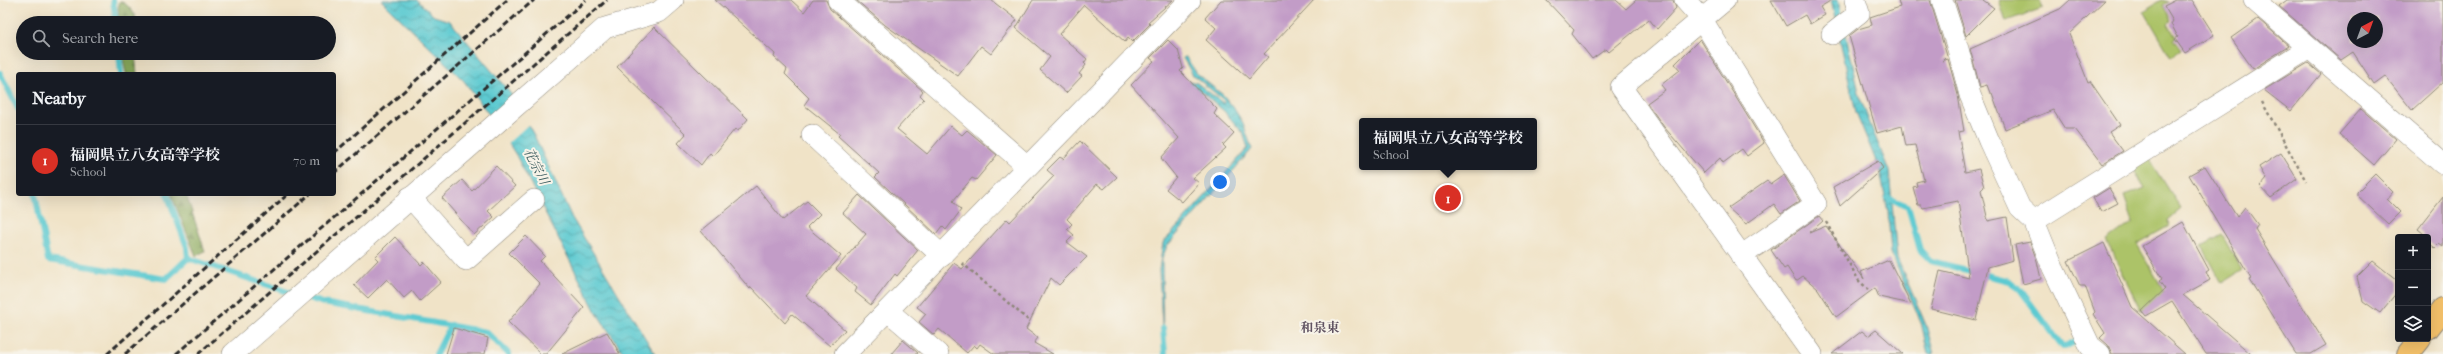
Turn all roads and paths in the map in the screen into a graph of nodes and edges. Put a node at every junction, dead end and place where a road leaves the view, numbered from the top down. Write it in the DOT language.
graph roads {
  1 [pos="673,0"];
  2 [pos="838,0"];
  3 [pos="1190,0"];
  4 [pos="1684,0"];
  5 [pos="1725,0"];
  6 [pos="1855,0"];
  7 [pos="1942,0"];
  8 [pos="2254,0"];
  9 [pos="1701,18"];
  10 [pos="1839,29"];
  11 [pos="2309,48"];
  12 [pos="2252,84"];
  13 [pos="812,135"];
  14 [pos="2443,164"];
  15 [pos="1027,166"];
  16 [pos="2306,181"];
  17 [pos="410,197"];
  18 [pos="534,200"];
  19 [pos="1816,204"];
  20 [pos="2034,221"];
  21 [pos="944,253"];
  22 [pos="1741,256"];
  23 [pos="1868,289"];
  24 [pos="2443,309"];
  25 [pos="888,310"];
  26 [pos="1028,320"];
  27 [pos="2431,324"];
  28 [pos="2418,342"];
  29 [pos="233,354"];
  30 [pos="845,354"];
  31 [pos="938,354"];
  32 [pos="1812,354"];
  33 [pos="2100,354"];
  34 [pos="2408,354"];
  1 -- 17 [label="street"];
  2 -- 15 [label="street"];
  3 -- 15 [label="street"];
  4 -- 9 [label="street"];
  5 -- 9 [label="street"];
  6 -- 10 [label="street"];
  7 -- 20 [label="street"];
  8 -- 11 [label="street"];
  9 -- 19 [label="street"];
  9 -- 22 [label="street"];
  11 -- 12 [label="street"];
  11 -- 14 [label="street"];
  12 -- 16 [label="path"];
  12 -- 20 [label="street"];
  13 -- 21 [label="street"];
  15 -- 21 [label="street"];
  17 -- 18 [label="street"];
  17 -- 29 [label="street"];
  19 -- 22 [label="street"];
  19 -- 23 [label="path"];
  20 -- 33 [label="street"];
  21 -- 25 [label="street"];
  21 -- 26 [label="path"];
  22 -- 32 [label="street"];
  24 -- 27 [label="highway"];
  25 -- 30 [label="street"];
  25 -- 31 [label="street"];
  28 -- 34 [label="highway"];
}
